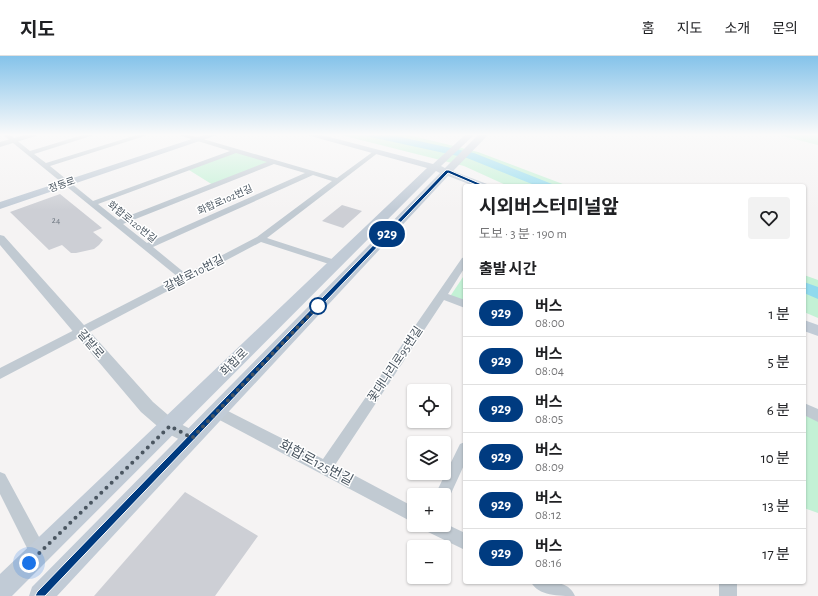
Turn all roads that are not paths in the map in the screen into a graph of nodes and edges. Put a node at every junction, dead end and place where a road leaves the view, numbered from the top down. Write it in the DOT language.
graph roads {
  1 [pos="36,159"];
  2 [pos="66,159"];
  3 [pos="139,159"];
  4 [pos="214,159"];
  5 [pos="264,159"];
  6 [pos="366,159"];
  7 [pos="411,159"];
  8 [pos="449,159"];
  9 [pos="453,159"];
  10 [pos="274,162"];
  11 [pos="44,166"];
  12 [pos="444,166"];
  13 [pos="312,174"];
  14 [pos="336,180"];
  15 [pos="66,183"];
  16 [pos="479,184"];
  17 [pos="92,204"];
  18 [pos="0,206"];
  19 [pos="117,224"];
  20 [pos="0,238"];
  21 [pos="260,239"];
  22 [pos="146,247"];
  23 [pos="335,262"];
  24 [pos="463,263"];
  25 [pos="185,278"];
  26 [pos="441,295"];
  27 [pos="463,303"];
  28 [pos="806,326"];
  29 [pos="818,331"];
  30 [pos="80,332"];
  31 [pos="0,374"];
  32 [pos="806,409"];
  33 [pos="217,412"];
  34 [pos="818,416"];
  35 [pos="170,426"];
  36 [pos="192,438"];
  37 [pos="463,452"];
  38 [pos="325,468"];
  39 [pos="0,479"];
  40 [pos="446,488"];
  41 [pos="407,511"];
  42 [pos="446,532"];
  43 [pos="463,541"];
  44 [pos="38,554"];
  45 [pos="728,584"];
  46 [pos="548,587"];
  47 [pos="0,592"];
  48 [pos="41,596"];
  49 [pos="566,596"];
  50 [pos="728,596"];
  1 -- 11 [label="street, 화합로120번길"];
  2 -- 11 [label="street"];
  3 -- 15 [label="main road, 정동로"];
  4 -- 17 [label="street"];
  5 -- 10 [label="street"];
  6 -- 14 [label="street, 갈밭로10번길"];
  7 -- 12 [label="main road"];
  8 -- 12 [label="main road, 화합로"];
  9 -- 12 [label="main road, 화합로"];
  10 -- 13 [label="street"];
  10 -- 19 [label="street"];
  11 -- 15 [label="street, 화합로120번길"];
  12 -- 16 [label="main road"];
  12 -- 23 [label="main road, 화합로"];
  12 -- 33 [label="main road, 화합로"];
  13 -- 14 [label="street"];
  13 -- 22 [label="street, 화합로102번길"];
  14 -- 21 [label="street, 갈밭로10번길"];
  15 -- 17 [label="street, 화합로120번길"];
  15 -- 18 [label="main road, 정동로"];
  17 -- 19 [label="street, 화합로120번길"];
  19 -- 22 [label="street, 화합로120번길"];
  20 -- 30 [label="street, 갈밭로"];
  21 -- 23 [label="street"];
  21 -- 25 [label="street, 갈밭로10번길"];
  22 -- 25 [label="street, 화합로120번길"];
  23 -- 35 [label="main road, 화합로"];
  24 -- 26 [label="street, 꽃대나리로95번길"];
  25 -- 30 [label="street, 갈밭로10번길"];
  26 -- 27 [label="street"];
  26 -- 38 [label="street, 꽃대나리로95번길"];
  28 -- 29 [label="main road"];
  30 -- 31 [label="street, 갈밭로10번길"];
  30 -- 35 [label="street, 갈밭로"];
  32 -- 34 [label="street"];
  33 -- 36 [label="main road, 화합로"];
  33 -- 38 [label="street, 화합로125번길"];
  35 -- 36 [label="street, 갈밭로"];
  35 -- 44 [label="main road, 화합로"];
  36 -- 48 [label="main road, 화합로"];
  37 -- 40 [label="street"];
  38 -- 41 [label="street, 화합로125번길"];
  39 -- 44 [label="street"];
  42 -- 43 [label="street"];
  44 -- 47 [label="main road, 화합로"];
  45 -- 50 [label="street"];
  46 -- 49 [label="street"];
}
